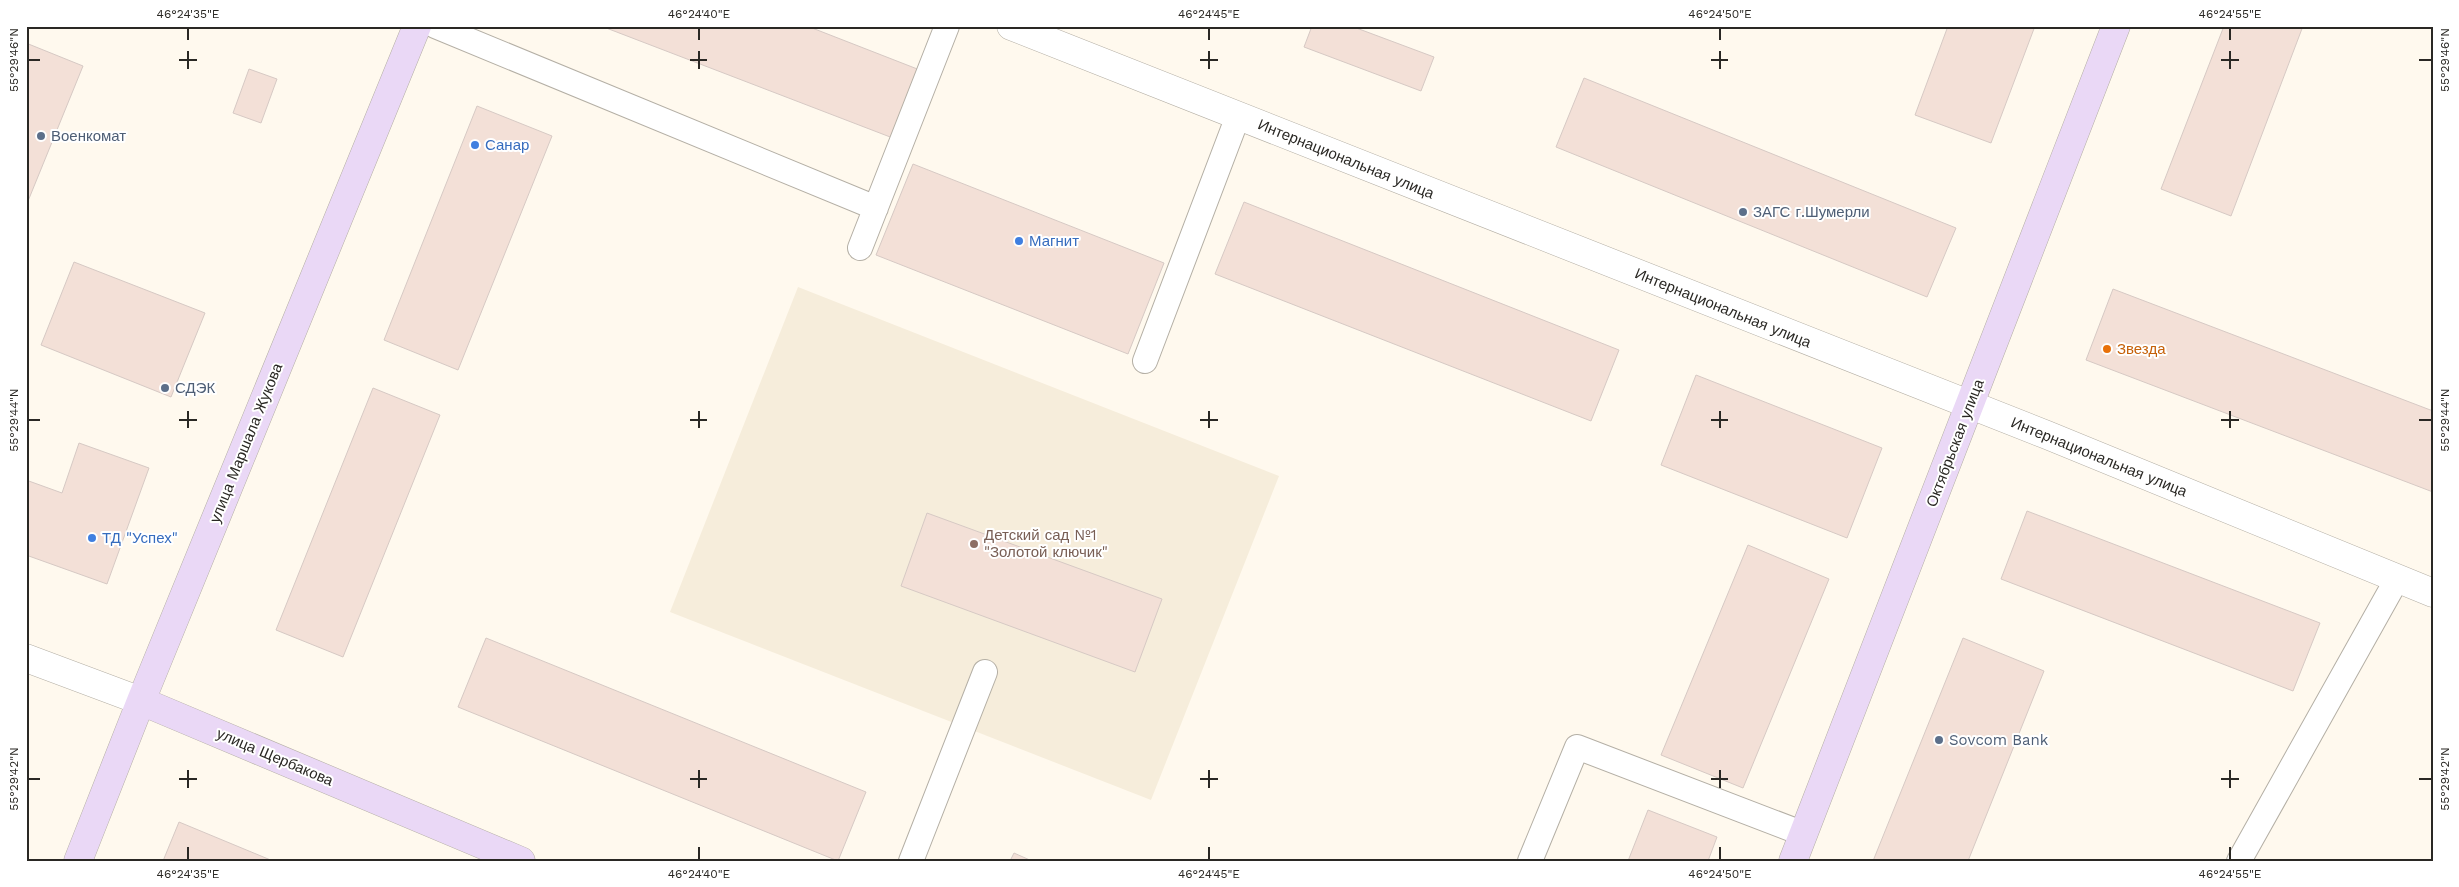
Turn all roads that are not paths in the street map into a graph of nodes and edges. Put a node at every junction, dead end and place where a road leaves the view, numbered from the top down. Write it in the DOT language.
graph roads {
  1 [pos="416,26"];
  2 [pos="435,26"];
  3 [pos="947,26"];
  4 [pos="1011,26"];
  5 [pos="2116,26"];
  6 [pos="1238,116"];
  7 [pos="876,208"];
  8 [pos="860,248"];
  9 [pos="1145,361"];
  10 [pos="1970,406"];
  11 [pos="2397,578"];
  12 [pos="2433,593"];
  13 [pos="26,658"];
  14 [pos="985,672"];
  15 [pos="141,701"];
  16 [pos="1804,834"];
  17 [pos="78,861"];
  18 [pos="521,861"];
  19 [pos="911,861"];
  20 [pos="1530,861"];
  21 [pos="1794,861"];
  22 [pos="2239,861"];
  1 -- 15 [label="main road, улица Маршала Жукова"];
  2 -- 7 [label="lane"];
  3 -- 7 [label="lane"];
  4 -- 6 [label="street, Интернациональная улица"];
  5 -- 10 [label="main road, Октябрьская улица"];
  6 -- 9 [label="lane"];
  6 -- 10 [label="street, Интернациональная улица"];
  7 -- 8 [label="lane"];
  10 -- 11 [label="street, Интернациональная улица"];
  10 -- 16 [label="main road, Октябрьская улица"];
  11 -- 12 [label="street, Интернациональная улица"];
  11 -- 22 [label="lane"];
  13 -- 15 [label="street, улица Щербакова"];
  14 -- 19 [label="lane"];
  15 -- 17 [label="main road, улица Маршала Жукова"];
  15 -- 18 [label="main road, улица Щербакова"];
  16 -- 20 [label="lane"];
  16 -- 21 [label="main road, Октябрьская улица"];
}
